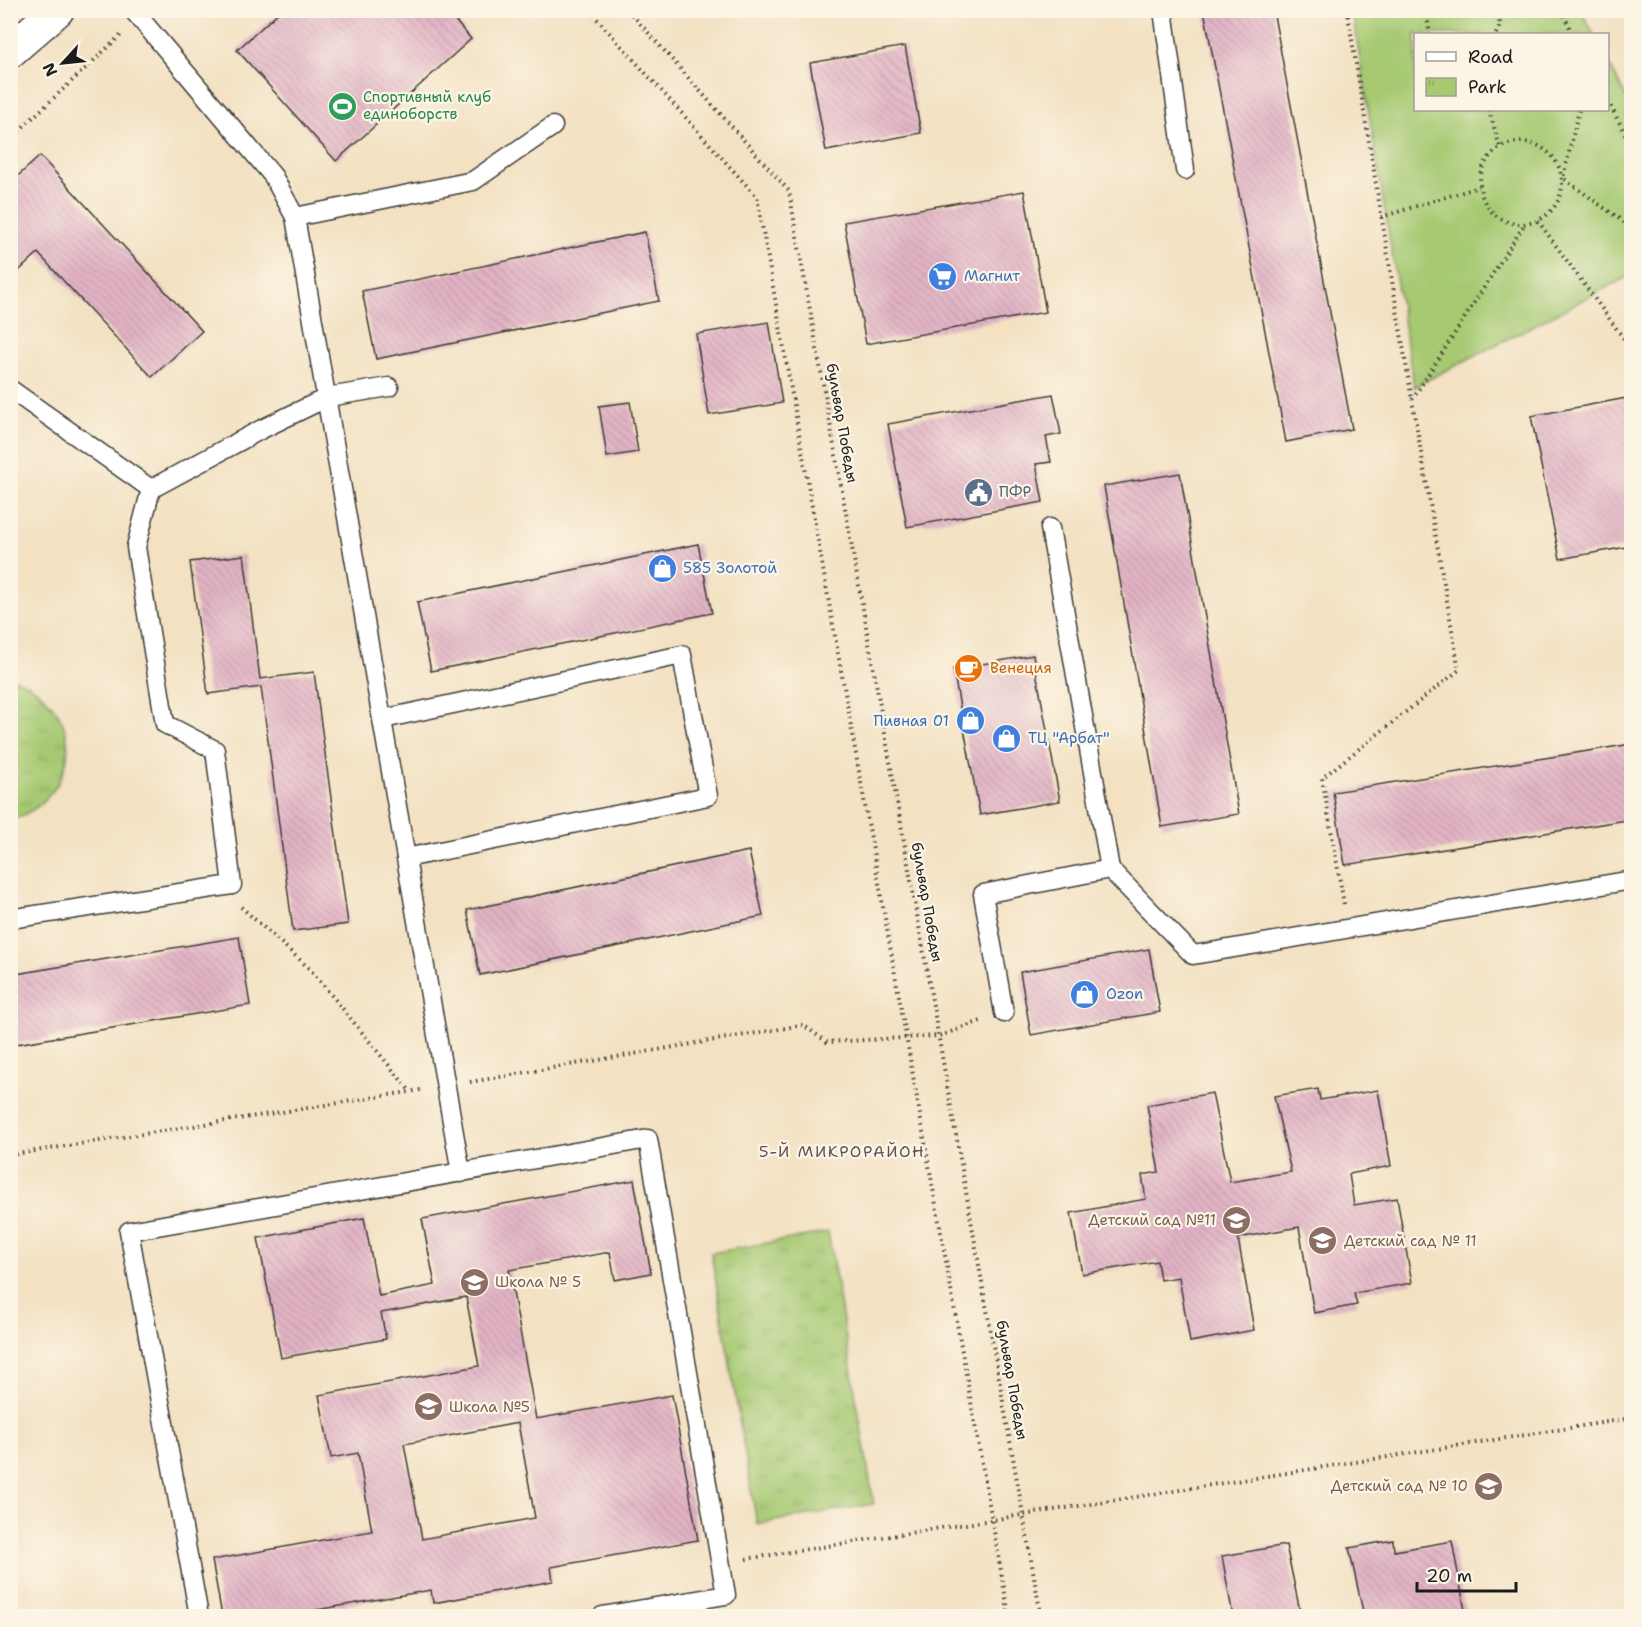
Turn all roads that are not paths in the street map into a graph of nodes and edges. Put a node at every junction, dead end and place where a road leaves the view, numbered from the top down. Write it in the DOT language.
graph roads {
  1 [pos="57,10"];
  2 [pos="1162,10"];
  3 [pos="136,14"];
  4 [pos="10,51"];
  5 [pos="553,126"];
  6 [pos="1185,170"];
  7 [pos="295,217"];
  8 [pos="389,387"];
  9 [pos="10,389"];
  10 [pos="328,397"];
  11 [pos="151,489"];
  12 [pos="1050,528"];
  13 [pos="382,719"];
  14 [pos="406,858"];
  15 [pos="1110,869"];
  16 [pos="1632,880"];
  17 [pos="10,919"];
  18 [pos="1004,1013"];
  19 [pos="461,1173"];
  20 [pos="199,1617"];
  21 [pos="602,1617"];
  1 -- 4 [label="street"];
  2 -- 6 [label="lane"];
  3 -- 7 [label="lane"];
  5 -- 7 [label="lane"];
  7 -- 10 [label="lane"];
  8 -- 10 [label="lane"];
  9 -- 11 [label="lane"];
  10 -- 11 [label="lane"];
  10 -- 13 [label="lane"];
  11 -- 17 [label="lane"];
  12 -- 15 [label="lane"];
  13 -- 14 [label="lane"];
  13 -- 14 [label="lane"];
  14 -- 19 [label="lane"];
  15 -- 16 [label="lane"];
  15 -- 18 [label="lane"];
  19 -- 20 [label="lane"];
  19 -- 21 [label="lane"];
}
